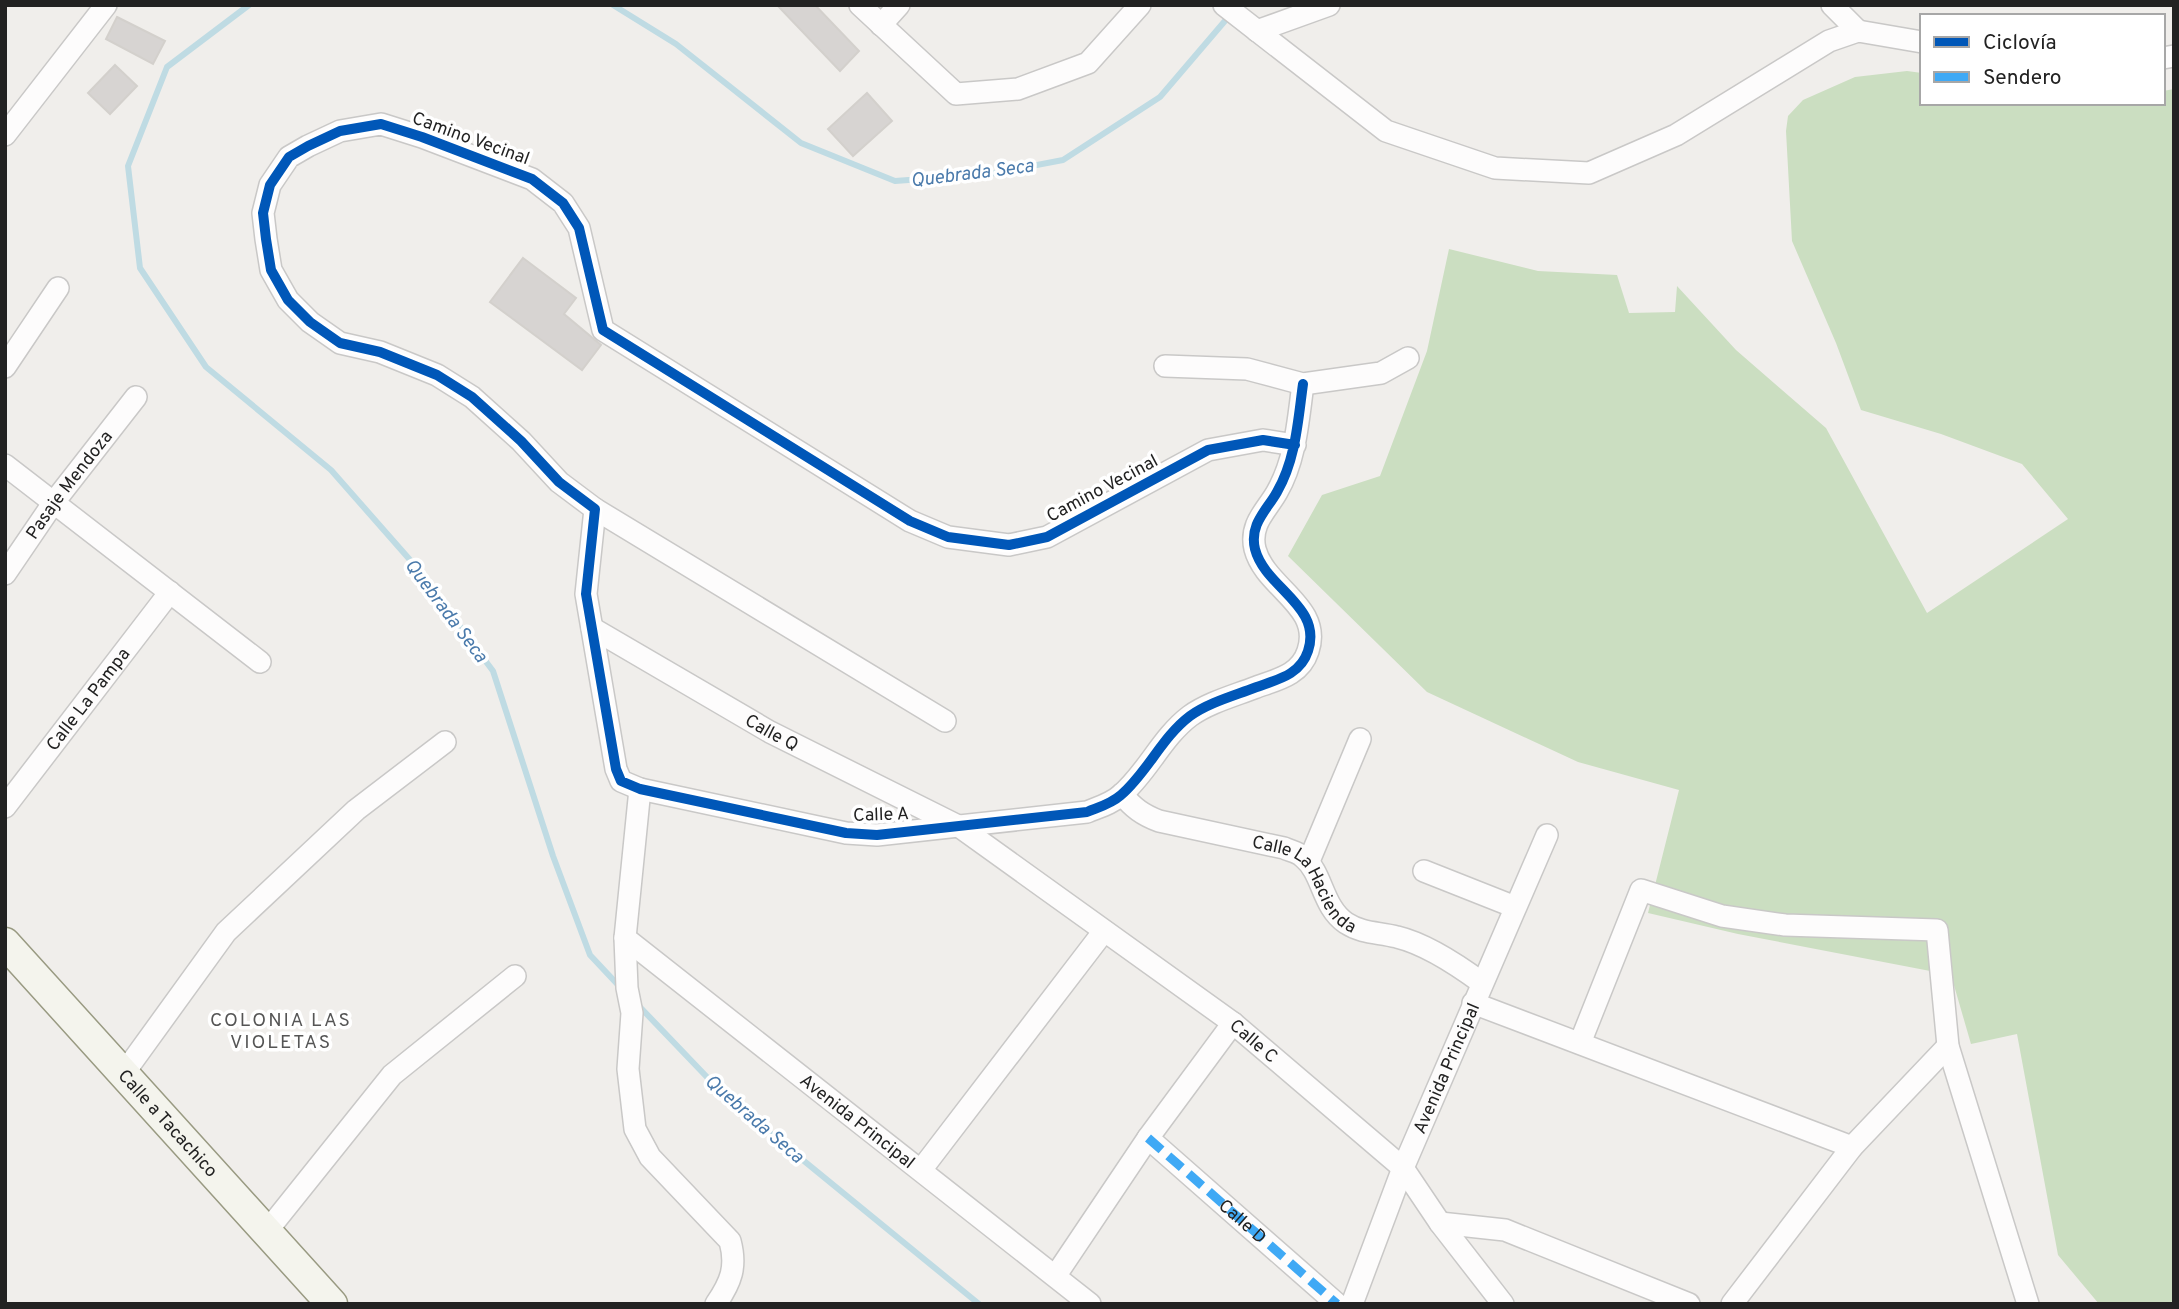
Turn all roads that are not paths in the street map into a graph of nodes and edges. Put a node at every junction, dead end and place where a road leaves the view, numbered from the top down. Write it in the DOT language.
graph roads {
  1 [pos="106,5"];
  2 [pos="860,5"];
  3 [pos="899,5"];
  4 [pos="1140,5"];
  5 [pos="1224,5"];
  6 [pos="1329,5"];
  7 [pos="1832,5"];
  8 [pos="881,25"];
  9 [pos="1258,31"];
  10 [pos="1858,31"];
  11 [pos="1920,42"];
  12 [pos="5,135"];
  13 [pos="58,288"];
  14 [pos="1408,358"];
  15 [pos="1165,366"];
  16 [pos="5,367"];
  17 [pos="1303,384"];
  18 [pos="136,397"];
  19 [pos="1295,445"];
  20 [pos="5,465"];
  21 [pos="54,502"];
  22 [pos="595,509"];
  23 [pos="5,574"];
  24 [pos="170,592"];
  25 [pos="592,628"];
  26 [pos="260,662"];
  27 [pos="945,721"];
  28 [pos="1360,739"];
  29 [pos="445,742"];
  30 [pos="640,789"];
  31 [pos="1122,794"];
  32 [pos="5,807"];
  33 [pos="960,827"];
  34 [pos="1547,835"];
  35 [pos="1309,861"];
  36 [pos="1424,871"];
  37 [pos="1516,907"];
  38 [pos="1104,931"];
  39 [pos="625,938"];
  40 [pos="5,943"];
  41 [pos="515,976"];
  42 [pos="1477,993"];
  43 [pos="1233,1023"];
  44 [pos="1580,1044"];
  45 [pos="1948,1046"];
  46 [pos="124,1073"];
  47 [pos="1148,1138"];
  48 [pos="1852,1147"];
  49 [pos="1403,1168"];
  50 [pos="921,1170"];
  51 [pos="1440,1223"];
  52 [pos="267,1231"];
  53 [pos="1056,1275"];
  54 [pos="332,1304"];
  55 [pos="716,1304"];
  56 [pos="1090,1304"];
  57 [pos="1337,1304"];
  58 [pos="1352,1304"];
  59 [pos="1503,1304"];
  60 [pos="1689,1304"];
  61 [pos="1732,1304"];
  62 [pos="2028,1304"];
  1 -- 12 [label="street"];
  2 -- 8 [label="street"];
  3 -- 8 [label="street"];
  4 -- 8 [label="street"];
  5 -- 9 [label="street"];
  6 -- 9 [label="street"];
  7 -- 10 [label="street"];
  9 -- 10 [label="street"];
  10 -- 11 [label="street"];
  13 -- 16 [label="street"];
  14 -- 17 [label="street"];
  15 -- 17 [label="street"];
  17 -- 19 [label="street"];
  18 -- 21 [label="street, Pasaje Mendoza"];
  19 -- 22 [label="street, Camino Vecinal"];
  19 -- 31 [label="street"];
  20 -- 21 [label="street"];
  21 -- 23 [label="street, Pasaje Mendoza"];
  21 -- 24 [label="street"];
  22 -- 25 [label="street"];
  22 -- 27 [label="street, Camino Vecinal"];
  24 -- 26 [label="street"];
  24 -- 32 [label="street, Calle La Pampa"];
  25 -- 30 [label="street"];
  25 -- 33 [label="street, Calle Q"];
  28 -- 35 [label="street"];
  29 -- 46 [label="street"];
  30 -- 33 [label="street, Calle A"];
  30 -- 39 [label="street"];
  31 -- 33 [label="street, Calle A"];
  31 -- 35 [label="street, Calle La Hacienda"];
  33 -- 38 [label="street, Calle C"];
  34 -- 37 [label="street, Avenida Principal"];
  35 -- 42 [label="street, Calle La Hacienda"];
  36 -- 37 [label="street"];
  37 -- 42 [label="street, Avenida Principal"];
  38 -- 43 [label="street, Calle C"];
  38 -- 50 [label="street"];
  39 -- 50 [label="street, Avenida Principal"];
  39 -- 55 [label="street"];
  40 -- 46 [label="main road, Calle a Tacachico"];
  41 -- 52 [label="street"];
  42 -- 44 [label="street, Calle La Hacienda"];
  42 -- 49 [label="street, Avenida Principal"];
  43 -- 47 [label="street"];
  43 -- 49 [label="street, Calle C"];
  44 -- 45 [label="street"];
  44 -- 48 [label="street, Calle La Hacienda"];
  45 -- 48 [label="street"];
  45 -- 62 [label="street"];
  46 -- 52 [label="main road, Calle a Tacachico"];
  47 -- 53 [label="street"];
  47 -- 57 [label="street, Calle D"];
  48 -- 61 [label="street"];
  49 -- 51 [label="street, Calle C"];
  49 -- 58 [label="street, Avenida Principal"];
  50 -- 53 [label="street, Avenida Principal"];
  51 -- 59 [label="street, Calle C"];
  51 -- 60 [label="street"];
  52 -- 54 [label="main road, Calle a Tacachico"];
  53 -- 56 [label="street, Avenida Principal"];
}
